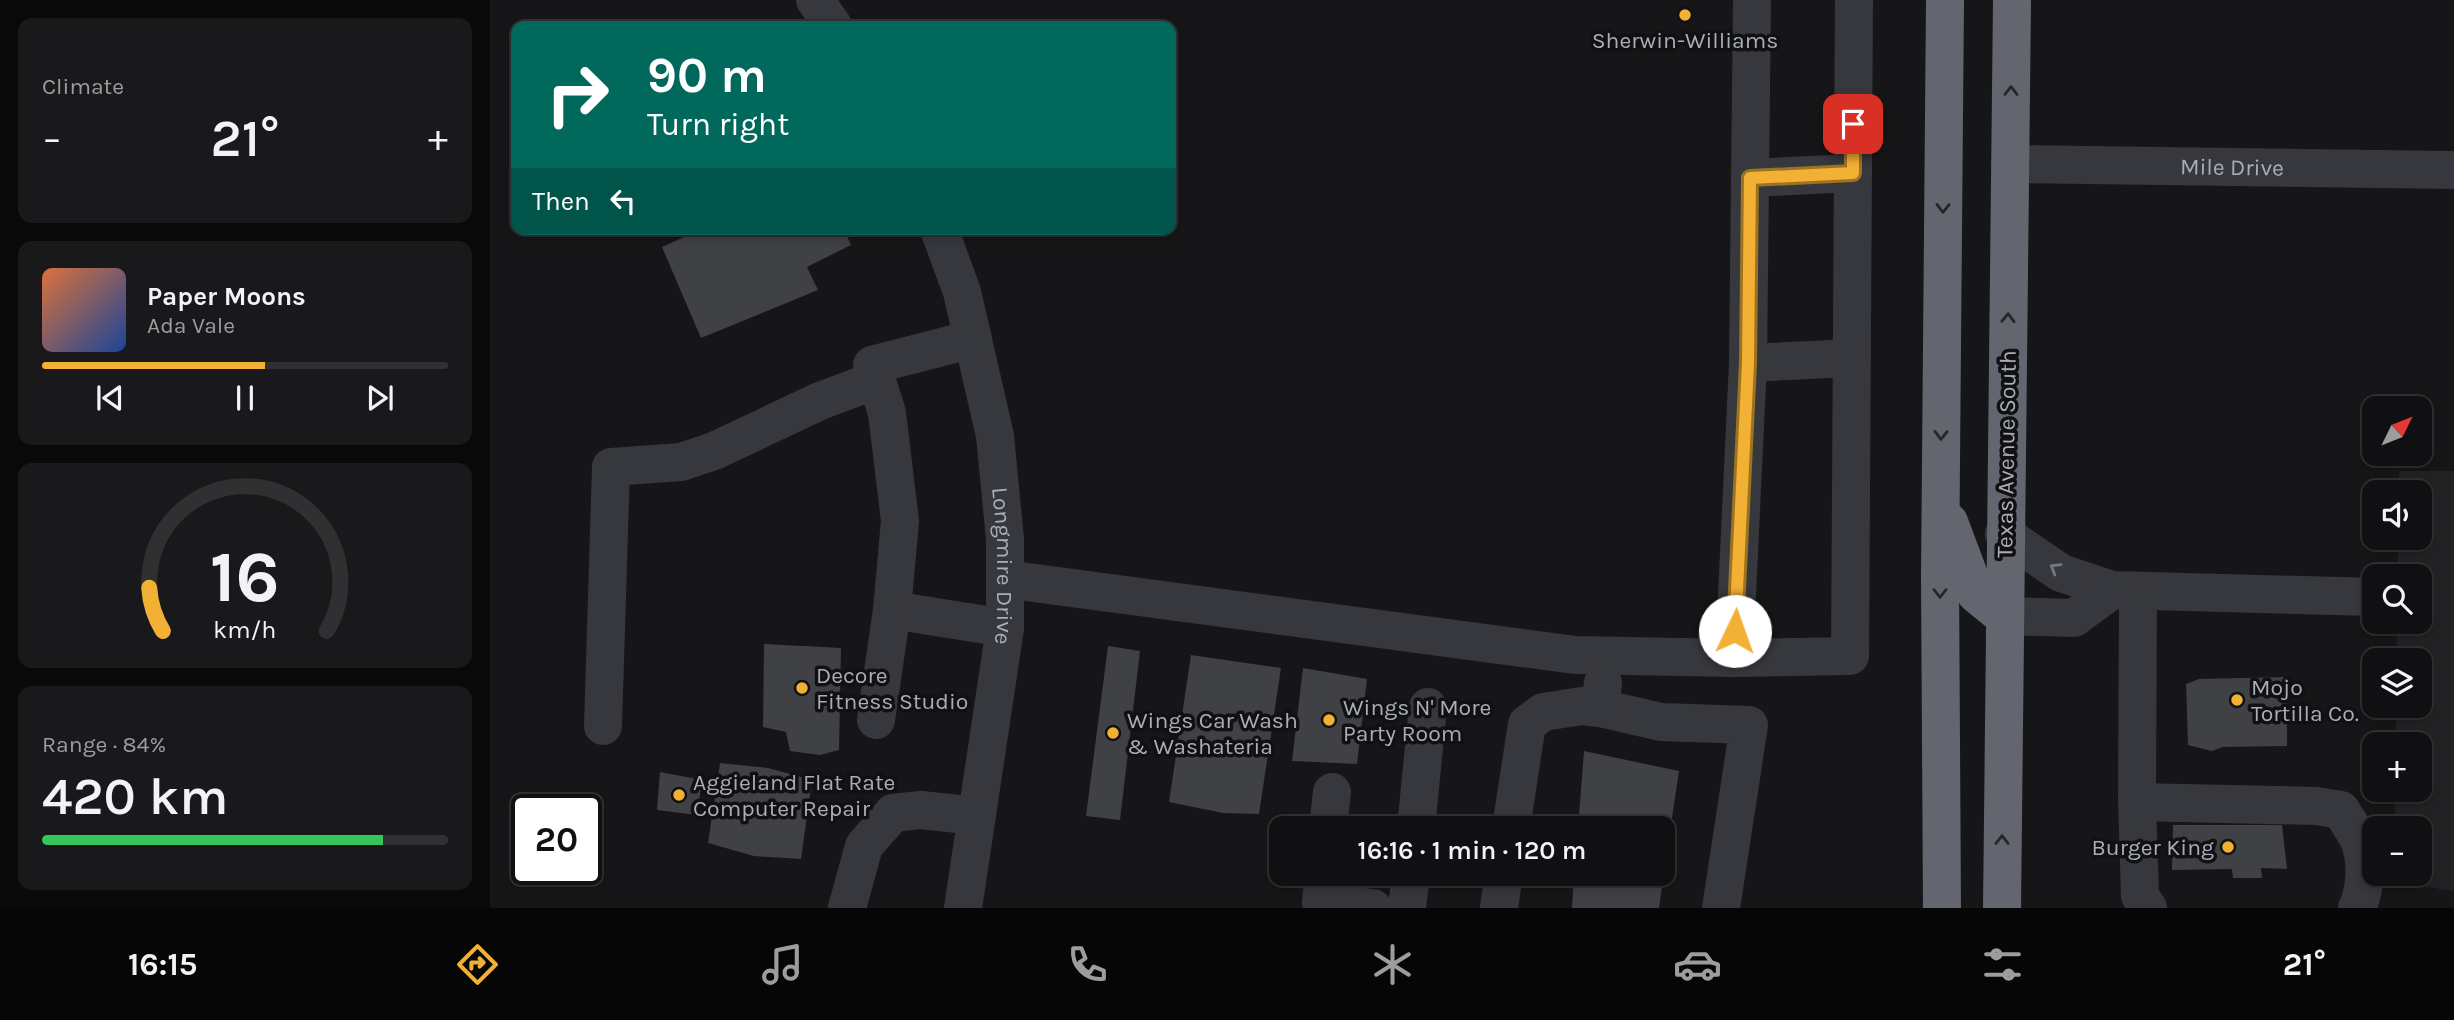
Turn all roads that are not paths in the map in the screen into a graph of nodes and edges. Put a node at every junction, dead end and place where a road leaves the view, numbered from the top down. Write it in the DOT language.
graph roads {
  1 [pos="816,0"];
  2 [pos="1752,0"];
  3 [pos="1854,0"];
  4 [pos="1945,0"];
  5 [pos="2012,0"];
  6 [pos="831,21"];
  7 [pos="2010,163"];
  8 [pos="2454,170"];
  9 [pos="1853,173"];
  10 [pos="1750,178"];
  11 [pos="941,235"];
  12 [pos="973,339"];
  13 [pos="1852,358"];
  14 [pos="1748,363"];
  15 [pos="876,380"];
  16 [pos="1940,500"];
  17 [pos="2004,534"];
  18 [pos="1005,579"];
  19 [pos="2125,591"];
  20 [pos="2362,597"];
  21 [pos="891,610"];
  22 [pos="2003,616"];
  23 [pos="1005,628"];
  24 [pos="1606,656"];
  25 [pos="1734,658"];
  26 [pos="1428,707"];
  27 [pos="1600,708"];
  28 [pos="876,720"];
  29 [pos="603,726"];
  30 [pos="2137,802"];
  31 [pos="977,816"];
  32 [pos="1417,816"];
  33 [pos="1513,816"];
  34 [pos="1323,886"];
  35 [pos="1410,886"];
  36 [pos="1502,886"];
  37 [pos="847,908"];
  38 [pos="963,908"];
  39 [pos="1373,908"];
  40 [pos="1407,908"];
  41 [pos="1499,908"];
  42 [pos="1721,908"];
  43 [pos="1942,908"];
  44 [pos="2002,908"];
  45 [pos="2148,908"];
  46 [pos="2357,908"];
  1 -- 6 [label="street"];
  2 -- 10 [label="street"];
  3 -- 9 [label="street"];
  4 -- 16 [label="highway, one-way"];
  7 -- 5 [label="highway, Texas Avenue South, one-way"];
  7 -- 8 [label="street, Mile Drive"];
  17 -- 7 [label="highway, Texas Avenue South, one-way"];
  9 -- 10 [label="street"];
  9 -- 13 [label="street"];
  10 -- 14 [label="street"];
  11 -- 12 [label="street, Longmire Drive"];
  12 -- 15 [label="street"];
  12 -- 18 [label="street, Longmire Drive"];
  13 -- 14 [label="street"];
  13 -- 25 [label="street"];
  14 -- 25 [label="street"];
  15 -- 21 [label="street"];
  15 -- 29 [label="street"];
  16 -- 22 [label="highway"];
  16 -- 43 [label="highway, one-way"];
  19 -- 17 [label="street, one-way"];
  17 -- 22 [label="highway, Texas Avenue South"];
  18 -- 23 [label="street, Longmire Drive"];
  18 -- 24 [label="street"];
  19 -- 20 [label="street"];
  19 -- 22 [label="street"];
  19 -- 30 [label="street"];
  21 -- 23 [label="street"];
  21 -- 28 [label="street"];
  44 -- 22 [label="highway, Texas Avenue South, one-way"];
  23 -- 31 [label="street, Longmire Drive"];
  24 -- 25 [label="street"];
  24 -- 27 [label="street"];
  26 -- 32 [label="street"];
  27 -- 33 [label="street"];
  27 -- 42 [label="street"];
  30 -- 45 [label="street"];
  30 -- 46 [label="street"];
  31 -- 37 [label="street"];
  31 -- 38 [label="street, Longmire Drive"];
  34 -- 39 [label="street"];
  35 -- 40 [label="street"];
  36 -- 41 [label="street"];
}
